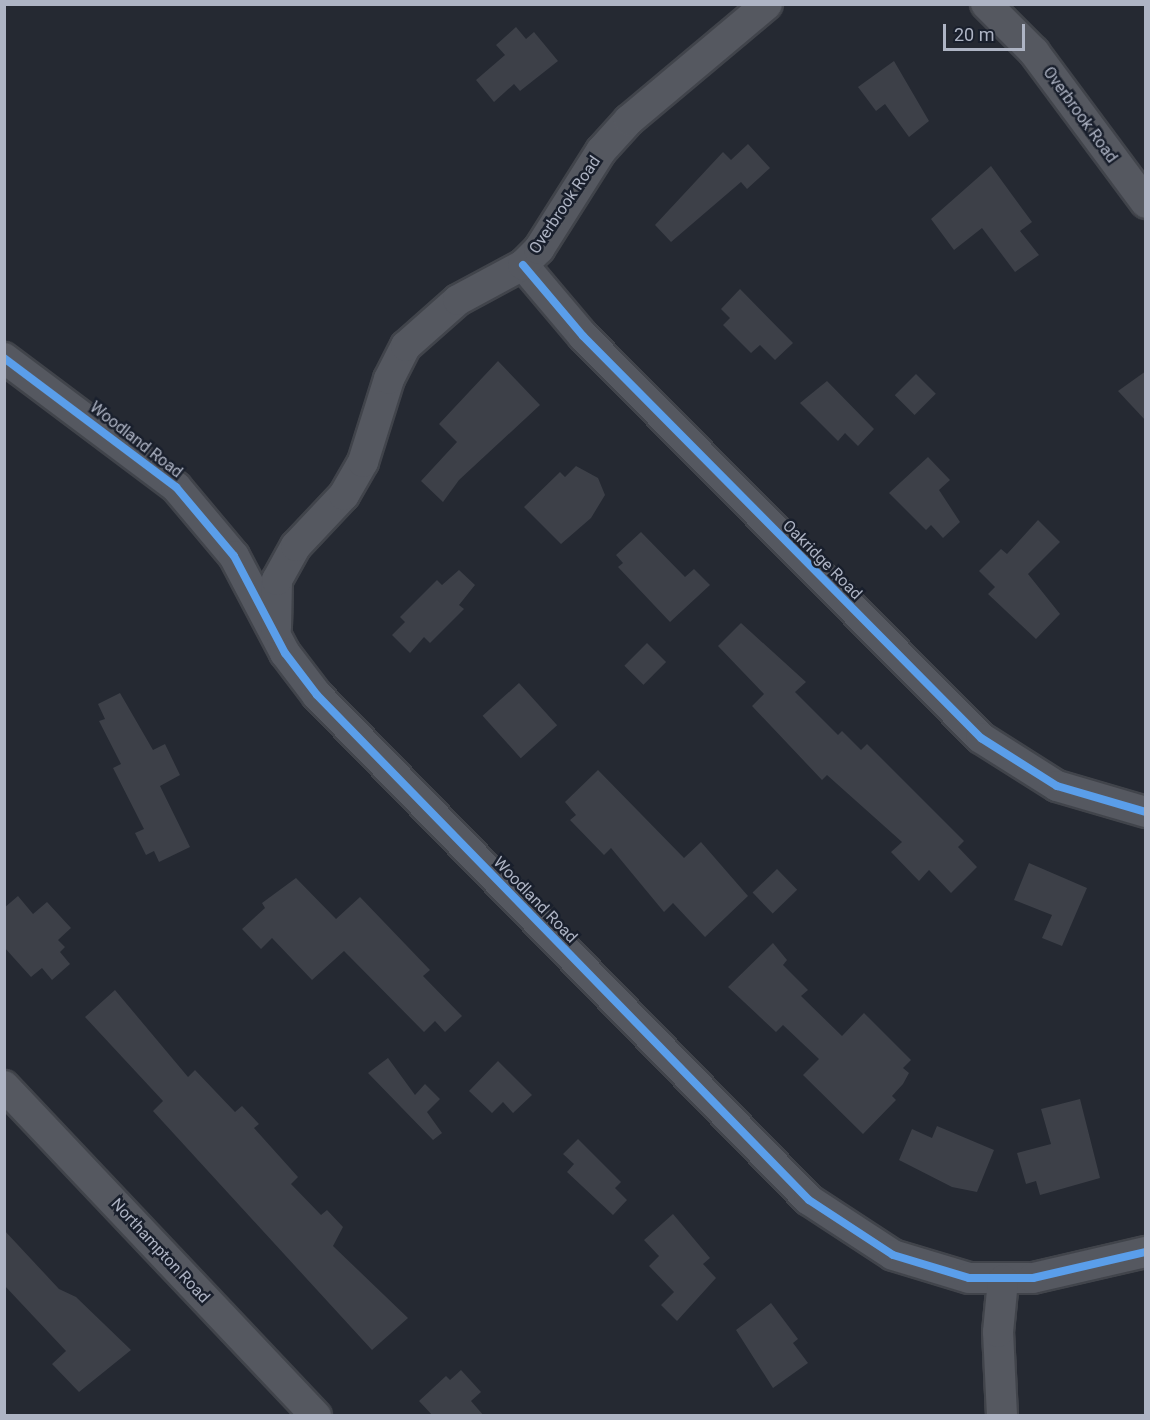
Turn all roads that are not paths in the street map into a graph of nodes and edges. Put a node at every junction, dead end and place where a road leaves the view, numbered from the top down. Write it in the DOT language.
graph roads {
  1 [pos="766,4"];
  2 [pos="986,4"];
  3 [pos="1146,203"];
  4 [pos="523,265"];
  5 [pos="4,358"];
  6 [pos="277,630"];
  7 [pos="1146,812"];
  8 [pos="4,1086"];
  9 [pos="1146,1252"];
  10 [pos="1002,1280"];
  11 [pos="316,1416"];
  12 [pos="1002,1416"];
  1 -- 4 [label="street, Overbrook Road"];
  2 -- 3 [label="street, Overbrook Road"];
  4 -- 6 [label="street, Overbrook Road"];
  4 -- 7 [label="street, Oakridge Road"];
  5 -- 6 [label="street, Woodland Road"];
  6 -- 10 [label="street, Woodland Road"];
  8 -- 11 [label="street, Northampton Road"];
  9 -- 10 [label="street, Woodland Road"];
  10 -- 12 [label="street"];
}
